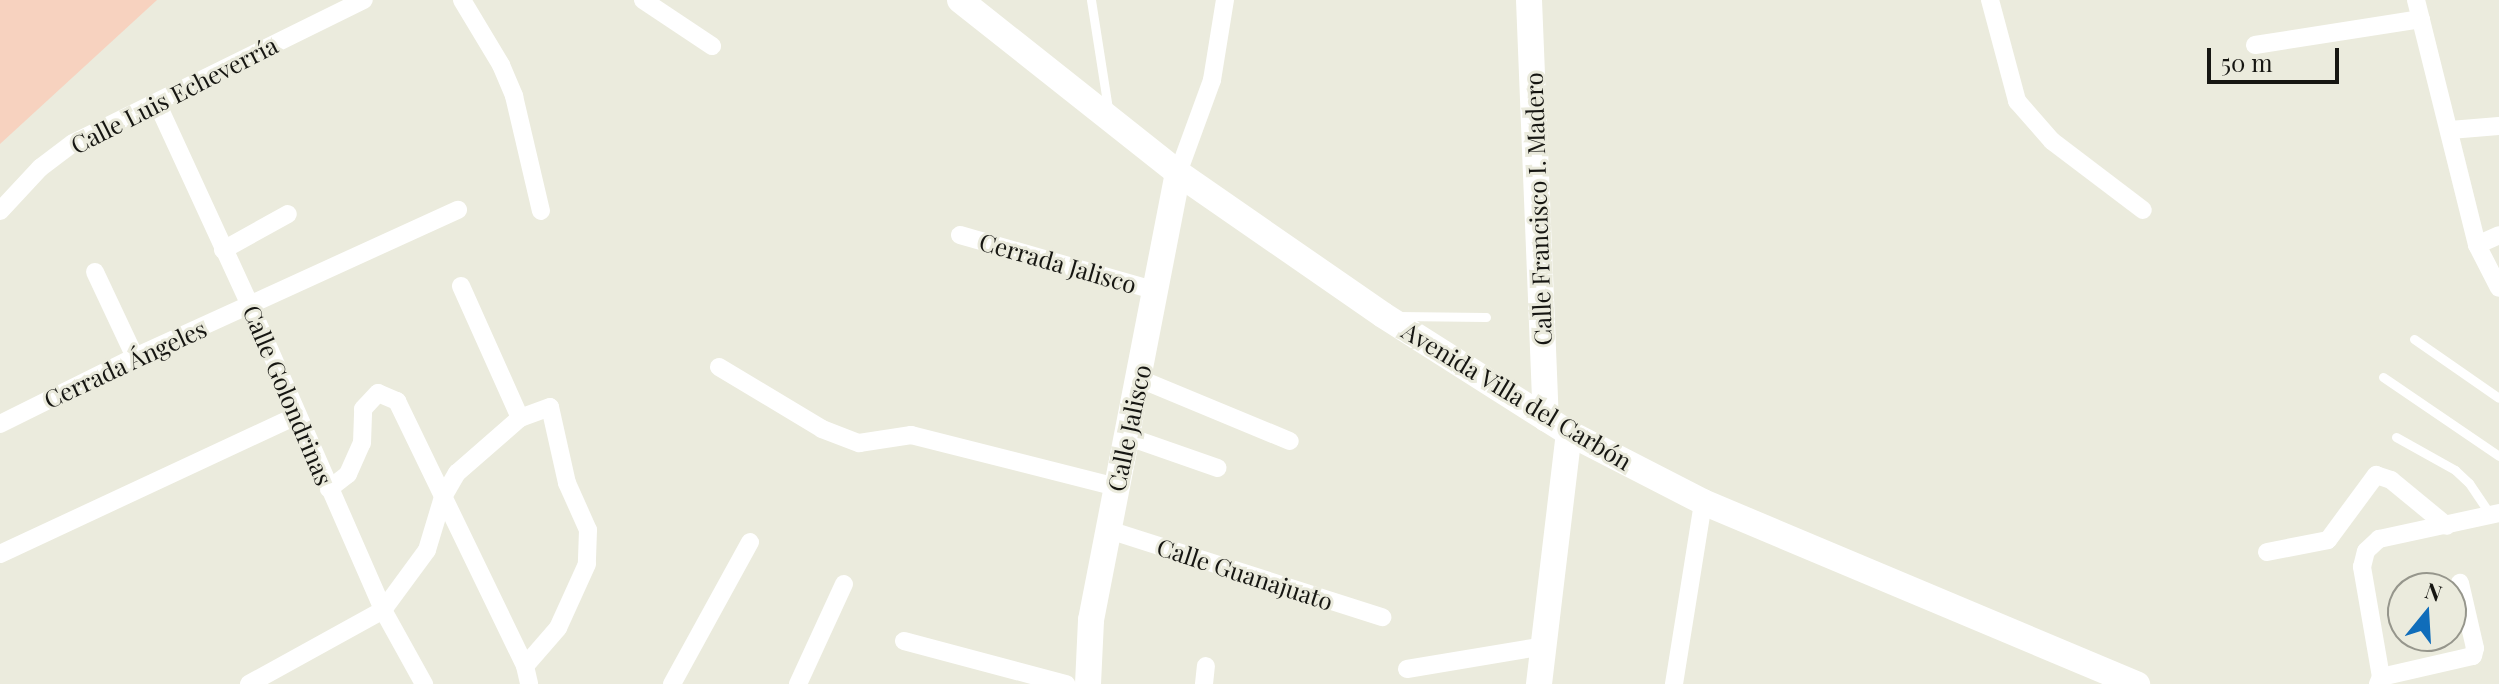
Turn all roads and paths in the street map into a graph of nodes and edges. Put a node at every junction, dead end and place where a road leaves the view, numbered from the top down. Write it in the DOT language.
graph roads {
  1 [pos="364,0"];
  2 [pos="462,0"];
  3 [pos="643,0"];
  4 [pos="960,0"];
  5 [pos="1091,0"];
  6 [pos="1225,0"];
  7 [pos="1529,0"];
  8 [pos="1990,0"];
  9 [pos="2418,9"];
  10 [pos="2255,45"];
  11 [pos="712,46"];
  12 [pos="157,103"];
  13 [pos="1108,116"];
  14 [pos="2499,126"];
  15 [pos="2450,130"];
  16 [pos="1178,173"];
  17 [pos="458,210"];
  18 [pos="2143,210"];
  19 [pos="0,211"];
  20 [pos="541,211"];
  21 [pos="288,214"];
  22 [pos="960,235"];
  23 [pos="2499,235"];
  24 [pos="2477,245"];
  25 [pos="223,250"];
  26 [pos="95,272"];
  27 [pos="461,286"];
  28 [pos="2499,288"];
  29 [pos="1157,291"];
  30 [pos="250,305"];
  31 [pos="1383,315"];
  32 [pos="1486,317"];
  33 [pos="2414,339"];
  34 [pos="135,357"];
  35 [pos="719,367"];
  36 [pos="2383,377"];
  37 [pos="1140,379"];
  38 [pos="2499,398"];
  39 [pos="296,416"];
  40 [pos="520,418"];
  41 [pos="1546,419"];
  42 [pos="0,424"];
  43 [pos="1569,433"];
  44 [pos="1126,436"];
  45 [pos="2396,437"];
  46 [pos="1290,441"];
  47 [pos="2499,456"];
  48 [pos="1218,468"];
  49 [pos="1117,487"];
  50 [pos="329,489"];
  51 [pos="443,497"];
  52 [pos="1703,502"];
  53 [pos="2495,515"];
  54 [pos="2447,526"];
  55 [pos="1109,530"];
  56 [pos="750,542"];
  57 [pos="2267,552"];
  58 [pos="0,554"];
  59 [pos="844,584"];
  60 [pos="383,610"];
  61 [pos="2467,613"];
  62 [pos="1382,617"];
  63 [pos="904,641"];
  64 [pos="1544,646"];
  65 [pos="1407,669"];
  66 [pos="527,675"];
  67 [pos="2380,680"];
  68 [pos="249,684"];
  69 [pos="424,684"];
  70 [pos="672,684"];
  71 [pos="798,684"];
  72 [pos="1066,684"];
  73 [pos="1088,684"];
  74 [pos="1539,684"];
  75 [pos="1674,684"];
  76 [pos="2137,684"];
  1 -- 12 [label="street, Calle Luis Echeverría"];
  2 -- 20 [label="street"];
  3 -- 11 [label="street"];
  4 -- 13 [label="main road, Avenida Villa del Carbón"];
  5 -- 13 [label="lane"];
  6 -- 16 [label="street"];
  7 -- 41 [label="main road, Calle Francisco I. Madero"];
  8 -- 18 [label="street"];
  9 -- 10 [label="street"];
  9 -- 15 [label="street"];
  12 -- 19 [label="street, Calle Luis Echeverría"];
  12 -- 25 [label="street, Calle Golondrinas"];
  13 -- 16 [label="main road, Avenida Villa del Carbón"];
  14 -- 15 [label="street"];
  15 -- 24 [label="street"];
  16 -- 29 [label="main road, Calle Jalisco"];
  16 -- 31 [label="main road, Avenida Villa del Carbón"];
  17 -- 30 [label="street, Cerrada Ángeles"];
  21 -- 25 [label="street"];
  22 -- 29 [label="street, Cerrada Jalisco"];
  23 -- 24 [label="street"];
  24 -- 28 [label="street"];
  25 -- 30 [label="street, Calle Golondrinas"];
  26 -- 34 [label="street"];
  27 -- 40 [label="street"];
  29 -- 37 [label="main road, Calle Jalisco"];
  30 -- 34 [label="street, Cerrada Ángeles"];
  30 -- 39 [label="street, Calle Golondrinas"];
  31 -- 32 [label="lane"];
  31 -- 41 [label="main road, Avenida Villa del Carbón"];
  33 -- 38 [label="lane"];
  34 -- 42 [label="street, Cerrada Ángeles"];
  35 -- 49 [label="street"];
  36 -- 47 [label="lane"];
  37 -- 44 [label="main road, Calle Jalisco"];
  37 -- 46 [label="street"];
  39 -- 50 [label="street, Calle Golondrinas"];
  39 -- 58 [label="street"];
  40 -- 51 [label="street"];
  40 -- 66 [label="street"];
  41 -- 43 [label="main road, Avenida Villa del Carbón"];
  43 -- 52 [label="main road, Avenida Villa del Carbón"];
  43 -- 64 [label="main road"];
  44 -- 48 [label="street"];
  44 -- 49 [label="main road, Calle Jalisco"];
  45 -- 53 [label="lane"];
  49 -- 55 [label="main road, Calle Jalisco"];
  50 -- 51 [label="street"];
  50 -- 60 [label="street, Calle Golondrinas"];
  51 -- 60 [label="street"];
  51 -- 66 [label="street"];
  52 -- 75 [label="street"];
  52 -- 76 [label="main road, Avenida Villa del Carbón"];
  53 -- 54 [label="street"];
  54 -- 57 [label="street"];
  54 -- 67 [label="street"];
  55 -- 62 [label="street, Calle Guanajuato"];
  55 -- 73 [label="main road, Calle Jalisco"];
  56 -- 70 [label="street"];
  59 -- 71 [label="street"];
  60 -- 68 [label="street"];
  60 -- 69 [label="street, Calle Golondrinas"];
  61 -- 67 [label="street"];
  63 -- 72 [label="street"];
  64 -- 65 [label="street"];
  64 -- 74 [label="main road"];
}
